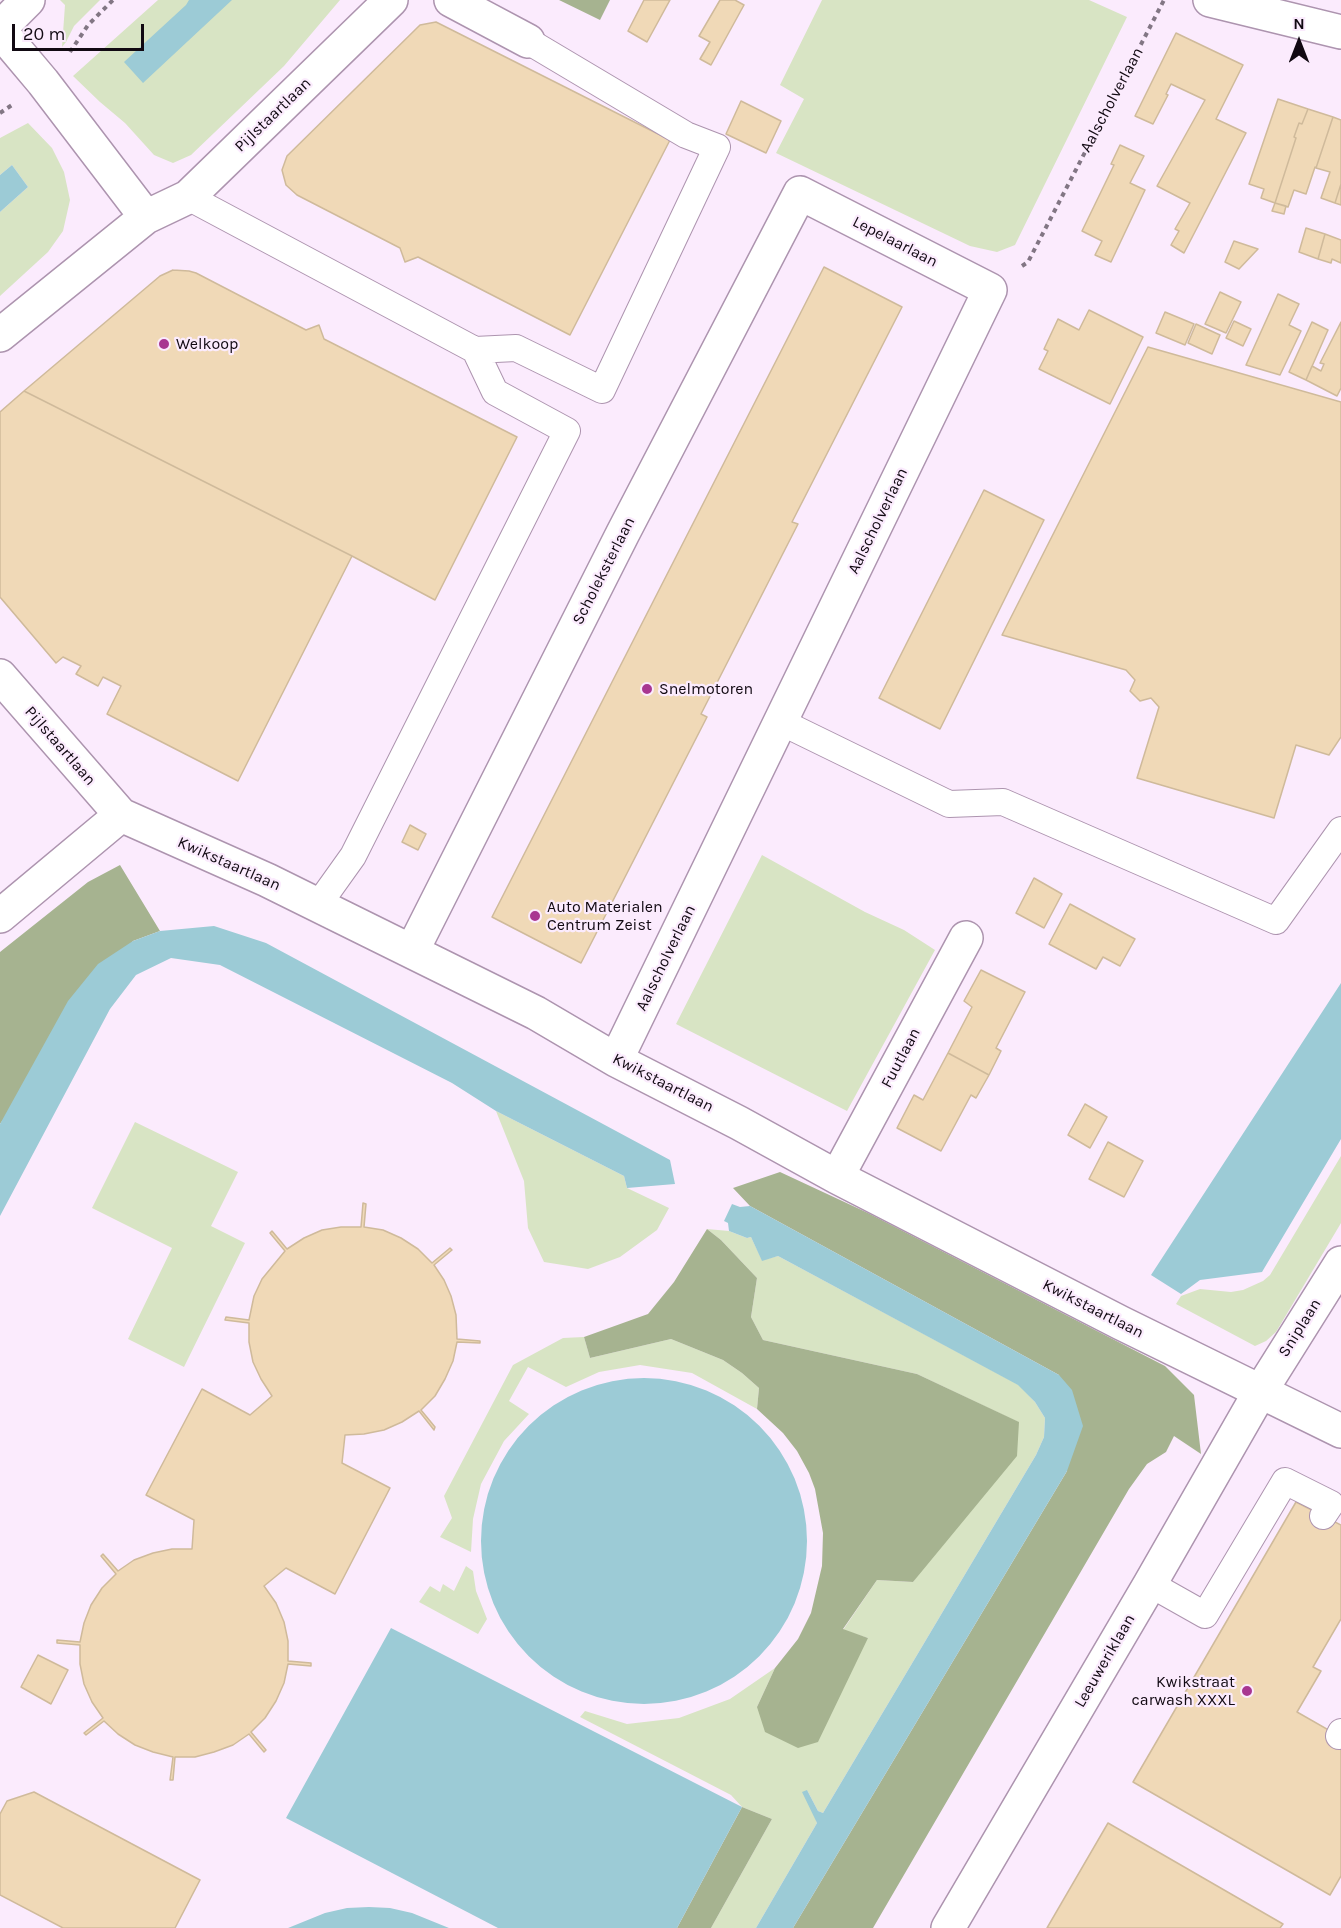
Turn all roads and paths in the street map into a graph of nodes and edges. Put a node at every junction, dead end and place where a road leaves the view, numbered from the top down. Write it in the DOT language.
graph roads {
  1 [pos="28,0"];
  2 [pos="113,0"];
  3 [pos="391,0"];
  4 [pos="450,0"];
  5 [pos="1164,0"];
  6 [pos="1210,0"];
  7 [pos="1305,11"];
  8 [pos="0,29"];
  9 [pos="1341,32"];
  10 [pos="528,41"];
  11 [pos="42,82"];
  12 [pos="800,193"];
  13 [pos="188,197"];
  14 [pos="146,217"];
  15 [pos="990,290"];
  16 [pos="0,335"];
  17 [pos="475,350"];
  18 [pos="0,676"];
  19 [pos="781,722"];
  20 [pos="121,815"];
  21 [pos="1341,830"];
  22 [pos="318,905"];
  23 [pos="0,916"];
  24 [pos="966,938"];
  25 [pos="412,951"];
  26 [pos="616,1060"];
  27 [pos="837,1177"];
  28 [pos="1341,1263"];
  29 [pos="1260,1392"];
  30 [pos="1341,1431"];
  31 [pos="1323,1516"];
  32 [pos="1150,1584"];
  33 [pos="948,1928"];
  1 -- 8 [label="street"];
  2 -- 11 [label="path"];
  3 -- 13 [label="street, Pijlstaartlaan"];
  4 -- 10 [label="street"];
  5 -- 15 [label="path, Aalscholverlaan"];
  6 -- 7 [label="street"];
  7 -- 9 [label="street"];
  8 -- 11 [label="street"];
  10 -- 17 [label="lane"];
  11 -- 14 [label="street"];
  12 -- 15 [label="street, Lepelaarlaan"];
  12 -- 25 [label="street, Scholeksterlaan"];
  13 -- 14 [label="street, Pijlstaartlaan"];
  13 -- 17 [label="lane"];
  14 -- 16 [label="street, Pijlstaartlaan"];
  15 -- 19 [label="street, Aalscholverlaan"];
  17 -- 22 [label="lane"];
  18 -- 20 [label="street, Pijlstaartlaan"];
  19 -- 21 [label="lane"];
  19 -- 26 [label="street, Aalscholverlaan"];
  20 -- 22 [label="street, Kwikstaartlaan"];
  20 -- 23 [label="street"];
  22 -- 25 [label="street, Kwikstaartlaan"];
  24 -- 27 [label="street, Fuutlaan"];
  25 -- 26 [label="street, Kwikstaartlaan"];
  26 -- 27 [label="street, Kwikstaartlaan"];
  27 -- 29 [label="street, Kwikstaartlaan"];
  28 -- 29 [label="street, Sniplaan"];
  29 -- 30 [label="street, Kwikstaartlaan"];
  29 -- 32 [label="street, Leeuweriklaan"];
  31 -- 32 [label="lane"];
  32 -- 33 [label="street, Leeuweriklaan"];
}
